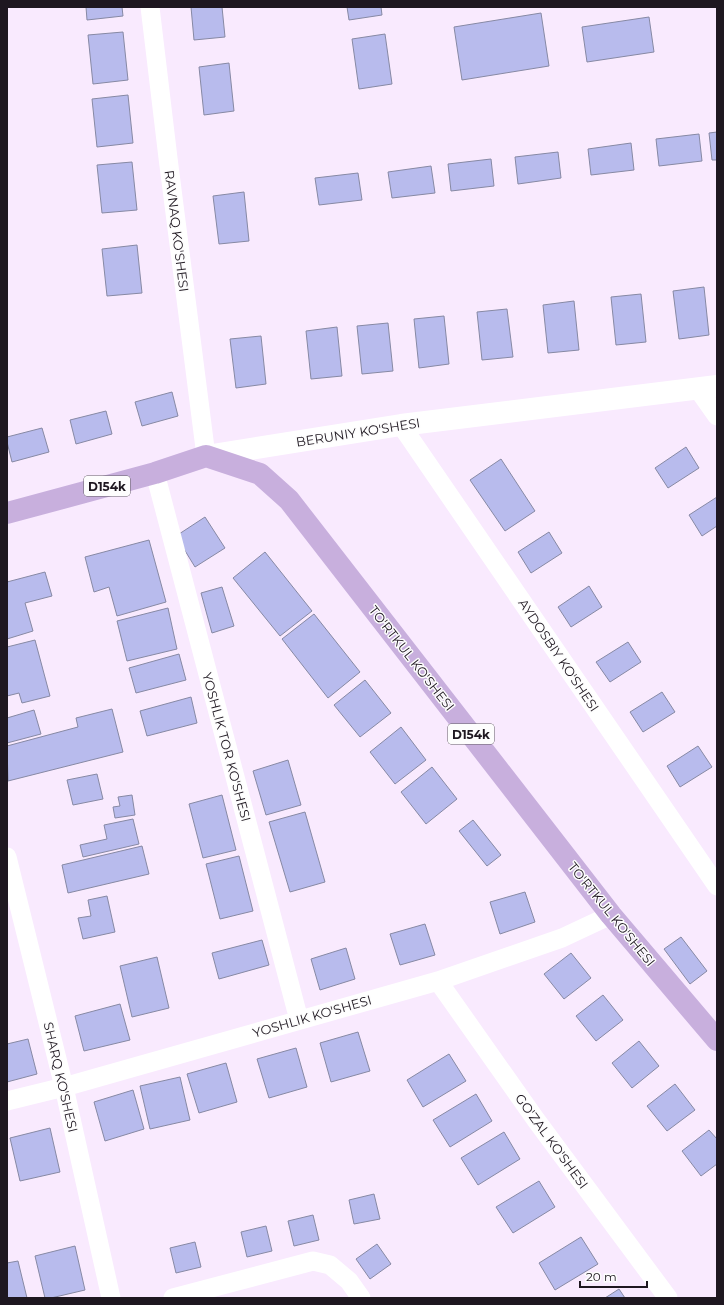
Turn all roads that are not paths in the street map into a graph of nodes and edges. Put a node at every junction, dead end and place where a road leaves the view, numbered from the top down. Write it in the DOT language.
graph roads {
  1 [pos="150,7"];
  2 [pos="708,387"];
  3 [pos="717,416"];
  4 [pos="401,425"];
  5 [pos="206,456"];
  6 [pos="154,473"];
  7 [pos="7,513"];
  8 [pos="7,857"];
  9 [pos="717,886"];
  10 [pos="611,915"];
  11 [pos="438,981"];
  12 [pos="298,1020"];
  13 [pos="717,1040"];
  14 [pos="64,1087"];
  15 [pos="7,1102"];
  16 [pos="111,1298"];
  17 [pos="173,1298"];
  18 [pos="361,1298"];
  19 [pos="668,1298"];
  1 -- 5 [label="street, RAVNAQ KO'SHESI"];
  2 -- 3 [label="street"];
  2 -- 4 [label="street, BERUNIY KO'SHESI"];
  4 -- 5 [label="street, BERUNIY KO'SHESI"];
  4 -- 9 [label="street, AYDOSBIY KO'SHESI"];
  5 -- 6 [label="main road, BERUNIY KO'SHESI / D154k"];
  5 -- 10 [label="main road, TO'RTKUL KO'SHESI / D154k"];
  6 -- 7 [label="main road, BERUNIY KO'SHESI / D154k"];
  6 -- 12 [label="street, YOSHLIK TOR KO'SHESI"];
  8 -- 14 [label="street, SHARQ KO'SHESI"];
  10 -- 11 [label="street, YOSHLIK KO'SHESI"];
  10 -- 13 [label="main road, TO'RTKUL KO'SHESI / D154k"];
  11 -- 12 [label="street, YOSHLIK KO'SHESI"];
  11 -- 19 [label="street, GO'ZAL KO'SHESI"];
  12 -- 14 [label="street, YOSHLIK KO'SHESI"];
  14 -- 15 [label="street, YOSHLIK KO'SHESI"];
  14 -- 16 [label="street, SHARQ KO'SHESI"];
  17 -- 18 [label="street"];
}
